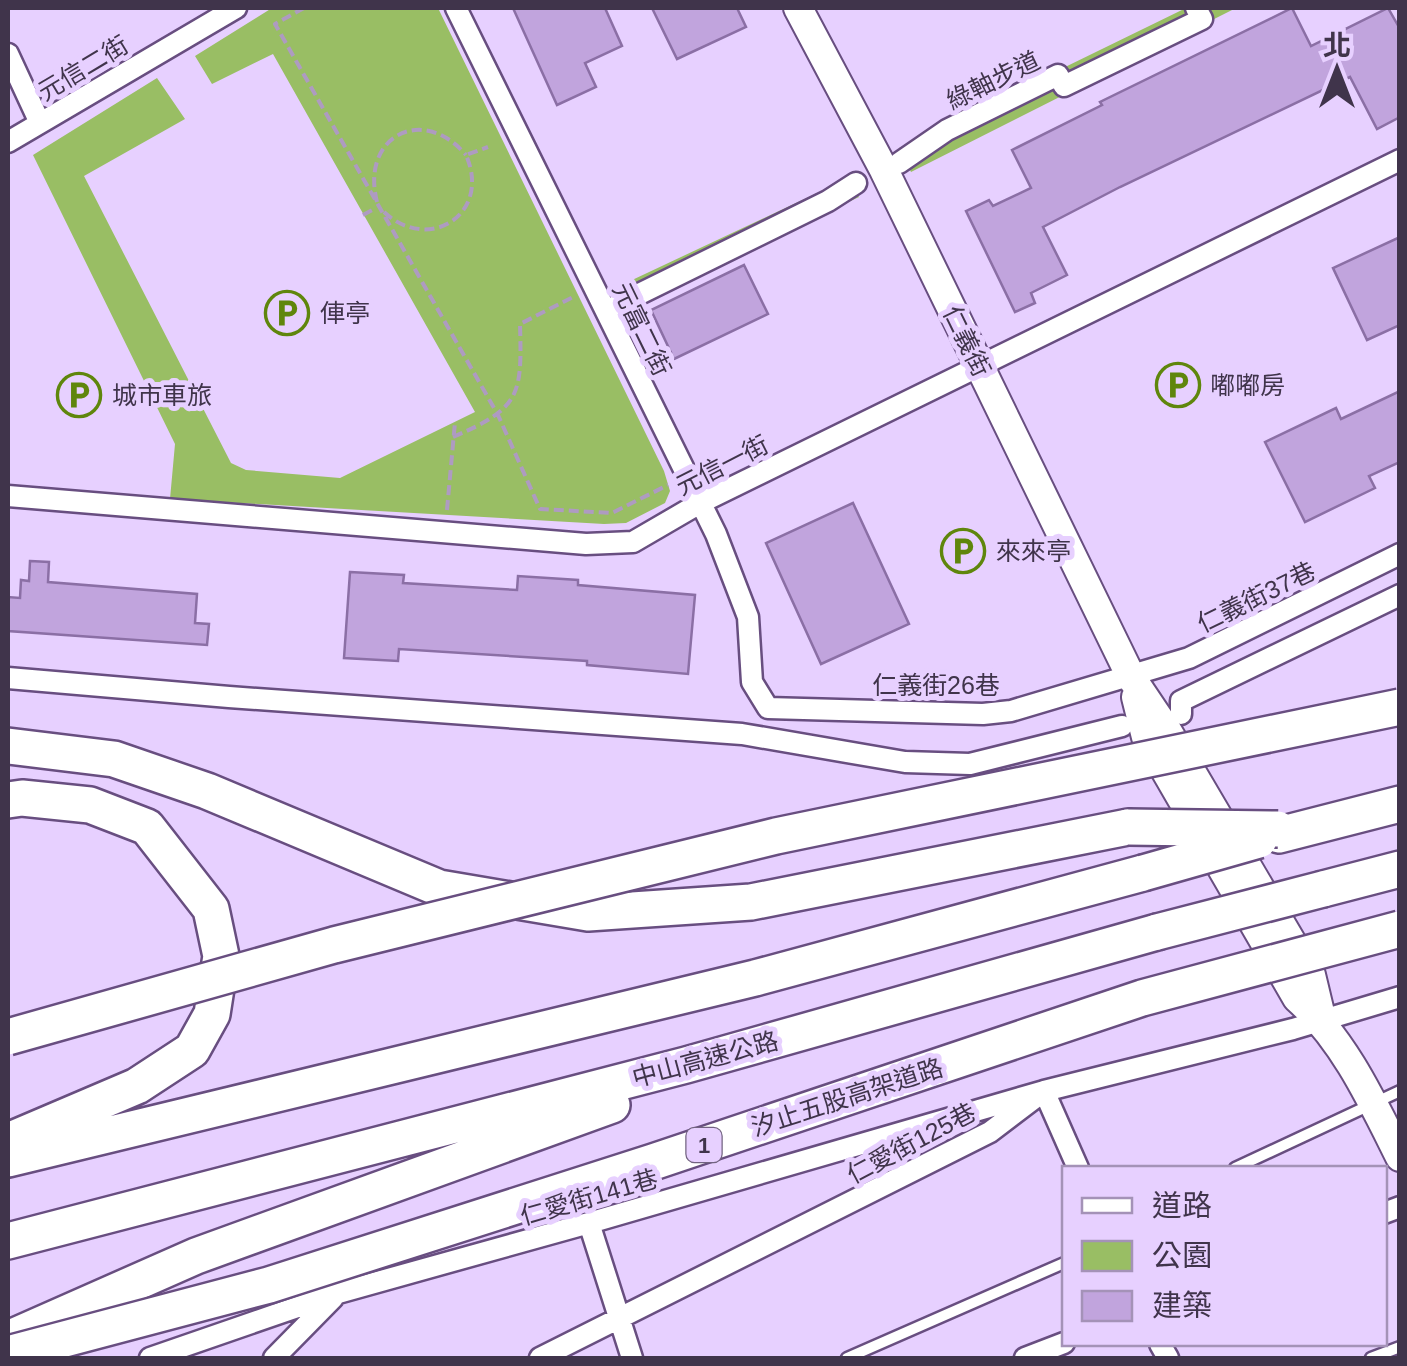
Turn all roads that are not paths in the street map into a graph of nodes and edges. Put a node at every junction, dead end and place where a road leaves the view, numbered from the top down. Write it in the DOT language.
graph roads {
  1 [pos="236,8"];
  2 [pos="456,8"];
  3 [pos="798,8"];
  4 [pos="1196,8"];
  5 [pos="8,54"];
  6 [pos="40,123"];
  7 [pos="8,142"];
  8 [pos="1400,160"];
  9 [pos="900,162"];
  10 [pos="856,183"];
  11 [pos="617,305"];
  12 [pos="980,367"];
  13 [pos="8,496"];
  14 [pos="700,503"];
  15 [pos="1400,554"];
  16 [pos="1400,595"];
  17 [pos="1131,677"];
  18 [pos="8,678"];
  19 [pos="752,682"];
  20 [pos="1400,708"];
  21 [pos="1181,714"];
  22 [pos="1122,726"];
  23 [pos="8,746"];
  24 [pos="8,767"];
  25 [pos="152,771"];
  26 [pos="8,800"];
  27 [pos="1400,804"];
  28 [pos="1282,832"];
  29 [pos="1400,868"];
  30 [pos="1400,930"];
  31 [pos="1400,997"];
  32 [pos="884,1009"];
  33 [pos="1322,1021"];
  34 [pos="8,1037"];
  35 [pos="1044,1090"];
  36 [pos="1400,1091"];
  37 [pos="1372,1103"];
  38 [pos="8,1142"];
  39 [pos="1400,1156"];
  40 [pos="8,1159"];
  41 [pos="1077,1166"];
  42 [pos="1239,1166"];
  43 [pos="589,1224"];
  44 [pos="8,1241"];
  45 [pos="1062,1264"];
  46 [pos="338,1292"];
  47 [pos="619,1321"];
  48 [pos="8,1338"];
  49 [pos="1062,1344"];
  50 [pos="1400,1347"];
  51 [pos="8,1354"];
  52 [pos="150,1358"];
  53 [pos="274,1358"];
  54 [pos="540,1358"];
  55 [pos="632,1358"];
  56 [pos="847,1358"];
  57 [pos="1025,1358"];
  58 [pos="1371,1358"];
  1 -- 6 [label="street, 元信二街"];
  2 -- 14 [label="street, 元富二街"];
  3 -- 12 [label="street, 仁義街"];
  4 -- 9 [label="street, 綠軸步道"];
  5 -- 6 [label="street"];
  6 -- 7 [label="street, 元信二街"];
  8 -- 12 [label="street, 元信一街"];
  10 -- 11 [label="street"];
  12 -- 14 [label="street, 元信一街"];
  12 -- 17 [label="street, 仁義街"];
  13 -- 14 [label="street, 元信一街"];
  14 -- 19 [label="street, 元富二街"];
  15 -- 17 [label="street, 仁義街37巷"];
  16 -- 21 [label="street"];
  17 -- 19 [label="street, 仁義街26巷"];
  17 -- 33 [label="street, 仁義街"];
  18 -- 22 [label="street"];
  20 -- 34 [label="highway, bridge"];
  23 -- 25 [label="highway"];
  24 -- 25 [label="highway"];
  25 -- 28 [label="highway, bridge"];
  26 -- 38 [label="highway"];
  27 -- 28 [label="highway"];
  28 -- 40 [label="highway, bridge"];
  29 -- 32 [label="highway, 中山高速公路, bridge"];
  30 -- 51 [label="highway, 汐止五股高架道路 / 1, bridge"];
  31 -- 33 [label="street, 仁愛街125巷"];
  32 -- 44 [label="highway, 中山高速公路"];
  32 -- 48 [label="highway"];
  33 -- 35 [label="street, 仁愛街125巷"];
  33 -- 37 [label="street, 仁義街"];
  35 -- 41 [label="street"];
  35 -- 43 [label="street, 仁愛街141巷"];
  35 -- 47 [label="street, 仁愛街125巷"];
  36 -- 37 [label="lane"];
  37 -- 39 [label="street, 仁義街"];
  37 -- 42 [label="lane"];
  43 -- 46 [label="street, 仁愛街141巷"];
  43 -- 47 [label="street"];
  45 -- 56 [label="lane"];
  46 -- 52 [label="street, 仁愛街141巷"];
  46 -- 53 [label="street"];
  47 -- 54 [label="street, 仁愛街125巷"];
  47 -- 55 [label="street"];
  49 -- 57 [label="street"];
  50 -- 58 [label="lane"];
}
